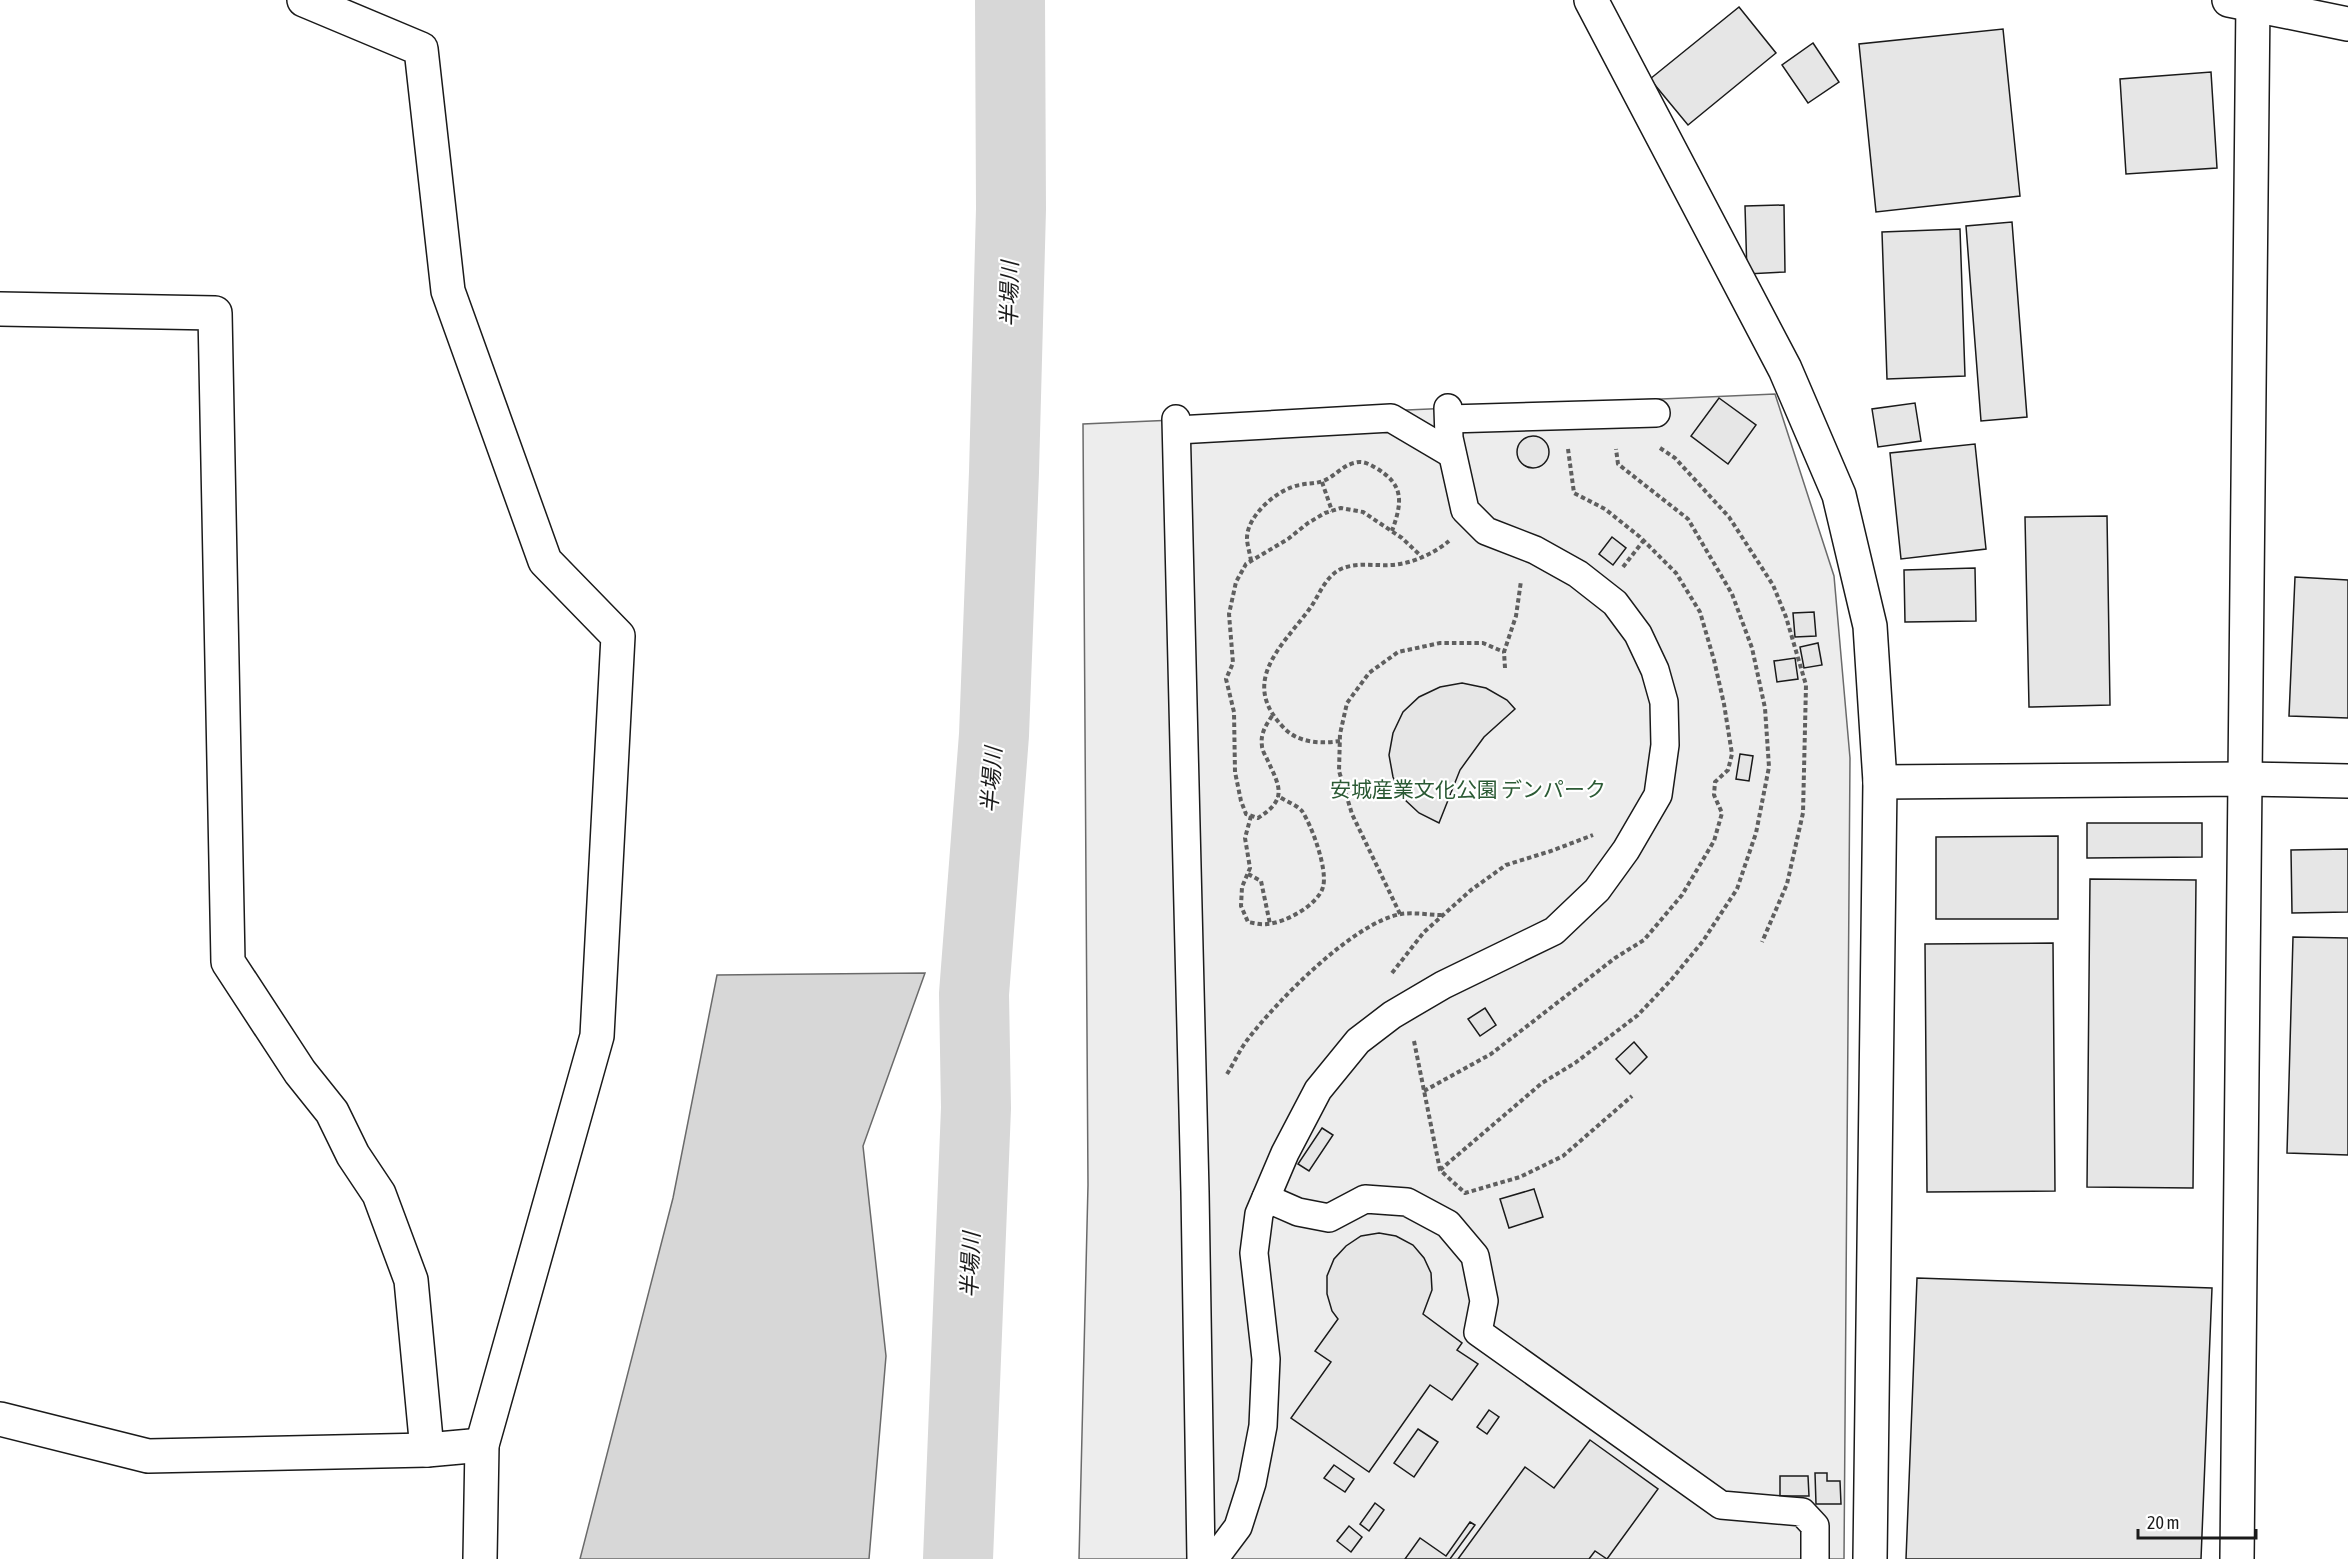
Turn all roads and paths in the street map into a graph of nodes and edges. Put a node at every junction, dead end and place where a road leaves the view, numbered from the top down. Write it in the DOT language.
graph roads {
  1 [pos="304,0"];
  2 [pos="1591,0"];
  3 [pos="2245,2"];
  4 [pos="2348,24"];
  5 [pos="0,309"];
  6 [pos="1656,413"];
  7 [pos="1452,454"];
  8 [pos="1322,482"];
  9 [pos="1332,511"];
  10 [pos="1473,518"];
  11 [pos="1392,531"];
  12 [pos="1521,545"];
  13 [pos="1422,557"];
  14 [pos="1251,561"];
  15 [pos="1504,652"];
  16 [pos="1505,668"];
  17 [pos="1272,716"];
  18 [pos="1340,741"];
  19 [pos="2243,779"];
  20 [pos="2348,781"];
  21 [pos="1880,783"];
  22 [pos="1278,796"];
  23 [pos="1251,816"];
  24 [pos="1641,823"];
  25 [pos="1248,874"];
  26 [pos="1400,914"];
  27 [pos="1442,915"];
  28 [pos="1270,924"];
  29 [pos="1762,942"];
  30 [pos="1387,981"];
  31 [pos="1416,1000"];
  32 [pos="1632,1096"];
  33 [pos="1193,1125"];
  34 [pos="1266,1198"];
  35 [pos="0,1419"];
  36 [pos="482,1445"];
  37 [pos="427,1450"];
  38 [pos="480,1559"];
  39 [pos="1201,1559"];
  40 [pos="1214,1559"];
  41 [pos="1815,1559"];
  42 [pos="1870,1559"];
  43 [pos="2237,1559"];
  1 -- 36 [label="street"];
  2 -- 21 [label="street"];
  3 -- 4 [label="street"];
  3 -- 19 [label="street"];
  5 -- 37 [label="street"];
  6 -- 7 [label="street"];
  6 -- 29 [label="path"];
  7 -- 10 [label="street"];
  7 -- 33 [label="street"];
  8 -- 9 [label="path"];
  8 -- 11 [label="path"];
  8 -- 14 [label="path"];
  9 -- 11 [label="path"];
  9 -- 14 [label="path"];
  10 -- 12 [label="street"];
  10 -- 13 [label="path"];
  11 -- 13 [label="path"];
  12 -- 15 [label="path"];
  12 -- 24 [label="street"];
  13 -- 17 [label="path"];
  14 -- 23 [label="path"];
  15 -- 16 [label="path"];
  15 -- 18 [label="path"];
  17 -- 18 [label="path"];
  17 -- 22 [label="path"];
  18 -- 26 [label="path"];
  19 -- 20 [label="street"];
  19 -- 21 [label="street"];
  19 -- 43 [label="street"];
  21 -- 42 [label="street"];
  22 -- 23 [label="path"];
  22 -- 28 [label="path"];
  23 -- 25 [label="path"];
  24 -- 27 [label="path"];
  24 -- 31 [label="street"];
  25 -- 28 [label="path"];
  25 -- 28 [label="path"];
  26 -- 27 [label="path"];
  26 -- 33 [label="path"];
  27 -- 30 [label="path"];
  31 -- 32 [label="path"];
  31 -- 34 [label="street"];
  33 -- 39 [label="street"];
  34 -- 40 [label="street"];
  34 -- 41 [label="street"];
  35 -- 37 [label="street"];
  36 -- 37 [label="street"];
  36 -- 38 [label="street"];
}
